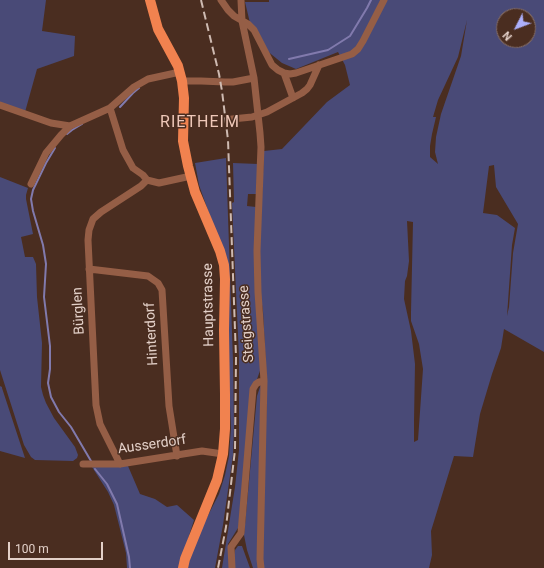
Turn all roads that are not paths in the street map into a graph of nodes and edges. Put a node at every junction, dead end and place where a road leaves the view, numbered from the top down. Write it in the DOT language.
graph roads {
  1 [pos="150,0"];
  2 [pos="221,0"];
  3 [pos="241,0"];
  4 [pos="384,0"];
  5 [pos="242,21"];
  6 [pos="319,65"];
  7 [pos="284,73"];
  8 [pos="181,76"];
  9 [pos="254,78"];
  10 [pos="293,98"];
  11 [pos="0,105"];
  12 [pos="110,108"];
  13 [pos="258,115"];
  14 [pos="232,119"];
  15 [pos="70,126"];
  16 [pos="191,176"];
  17 [pos="147,180"];
  18 [pos="31,184"];
  19 [pos="89,269"];
  20 [pos="264,380"];
  21 [pos="223,454"];
  22 [pos="176,456"];
  23 [pos="84,464"];
  24 [pos="120,464"];
  25 [pos="183,568"];
  26 [pos="232,568"];
  27 [pos="261,568"];
  1 -- 8 [label="main road, Hauptstrasse"];
  2 -- 5 [label="street"];
  3 -- 5 [label="street, Steigstrasse"];
  4 -- 6 [label="street"];
  5 -- 7 [label="street"];
  5 -- 9 [label="street, Steigstrasse"];
  6 -- 7 [label="street"];
  6 -- 10 [label="street"];
  7 -- 10 [label="street"];
  8 -- 9 [label="street"];
  8 -- 12 [label="street"];
  8 -- 16 [label="main road, Hauptstrasse"];
  9 -- 13 [label="street, Steigstrasse"];
  10 -- 13 [label="street"];
  11 -- 15 [label="street"];
  12 -- 15 [label="street"];
  12 -- 17 [label="street"];
  13 -- 14 [label="street"];
  13 -- 20 [label="street, Steigstrasse"];
  15 -- 18 [label="street"];
  16 -- 17 [label="street"];
  16 -- 21 [label="main road, Hauptstrasse"];
  17 -- 19 [label="street, Bürglen"];
  19 -- 22 [label="street, Hinterdorf"];
  19 -- 24 [label="street, Bürglen"];
  20 -- 26 [label="street"];
  20 -- 27 [label="street, Steigstrasse"];
  21 -- 22 [label="street, Ausserdorf"];
  21 -- 25 [label="main road, Hauptstrasse"];
  22 -- 24 [label="street, Ausserdorf"];
  23 -- 24 [label="street, Ausserdorf"];
}
